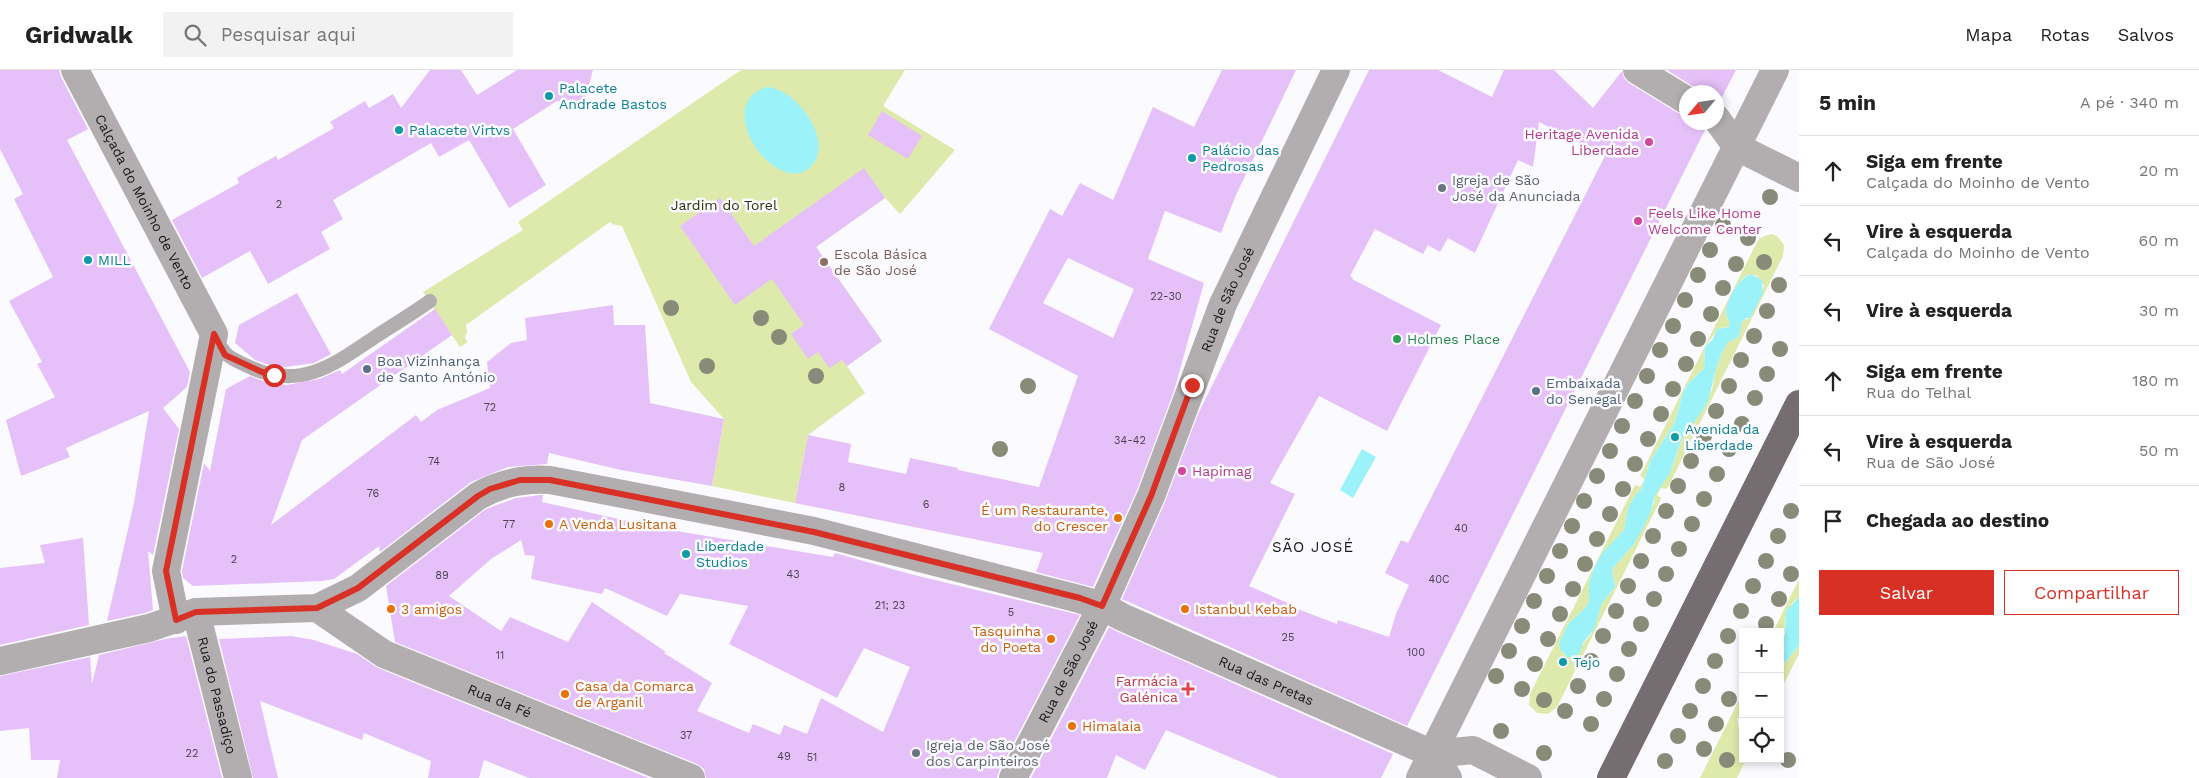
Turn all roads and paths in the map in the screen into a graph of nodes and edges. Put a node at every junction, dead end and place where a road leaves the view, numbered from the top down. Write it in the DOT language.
graph roads {
  1 [pos="75,70"];
  2 [pos="1336,70"];
  3 [pos="1637,70"];
  4 [pos="1775,70"];
  5 [pos="1679,96"];
  6 [pos="1724,129"];
  7 [pos="1737,147"];
  8 [pos="1799,178"];
  9 [pos="430,301"];
  10 [pos="214,334"];
  11 [pos="1799,404"];
  12 [pos="1102,606"];
  13 [pos="317,608"];
  14 [pos="186,616"];
  15 [pos="0,661"];
  16 [pos="1433,754"];
  17 [pos="238,778"];
  18 [pos="691,778"];
  19 [pos="1013,778"];
  20 [pos="1420,778"];
  21 [pos="1448,778"];
  22 [pos="1528,778"];
  23 [pos="1611,778"];
  1 -- 10 [label="street, Calçada do Moinho de Vento"];
  2 -- 12 [label="street, Rua de São José"];
  3 -- 5 [label="street"];
  4 -- 7 [label="street"];
  6 -- 7 [label="street"];
  7 -- 8 [label="street"];
  7 -- 16 [label="street"];
  9 -- 10 [label="lane, Calçada do Moinho de Vento"];
  10 -- 14 [label="street"];
  11 -- 23 [label="main road"];
  12 -- 13 [label="street, Rua das Pretas"];
  12 -- 16 [label="street, Rua das Pretas"];
  12 -- 19 [label="street, Rua de São José"];
  13 -- 14 [label="street"];
  13 -- 18 [label="street, Rua da Fé"];
  14 -- 15 [label="street"];
  14 -- 17 [label="street, Rua do Passadiço"];
  16 -- 20 [label="street"];
  16 -- 21 [label="street"];
  16 -- 22 [label="street"];
}
